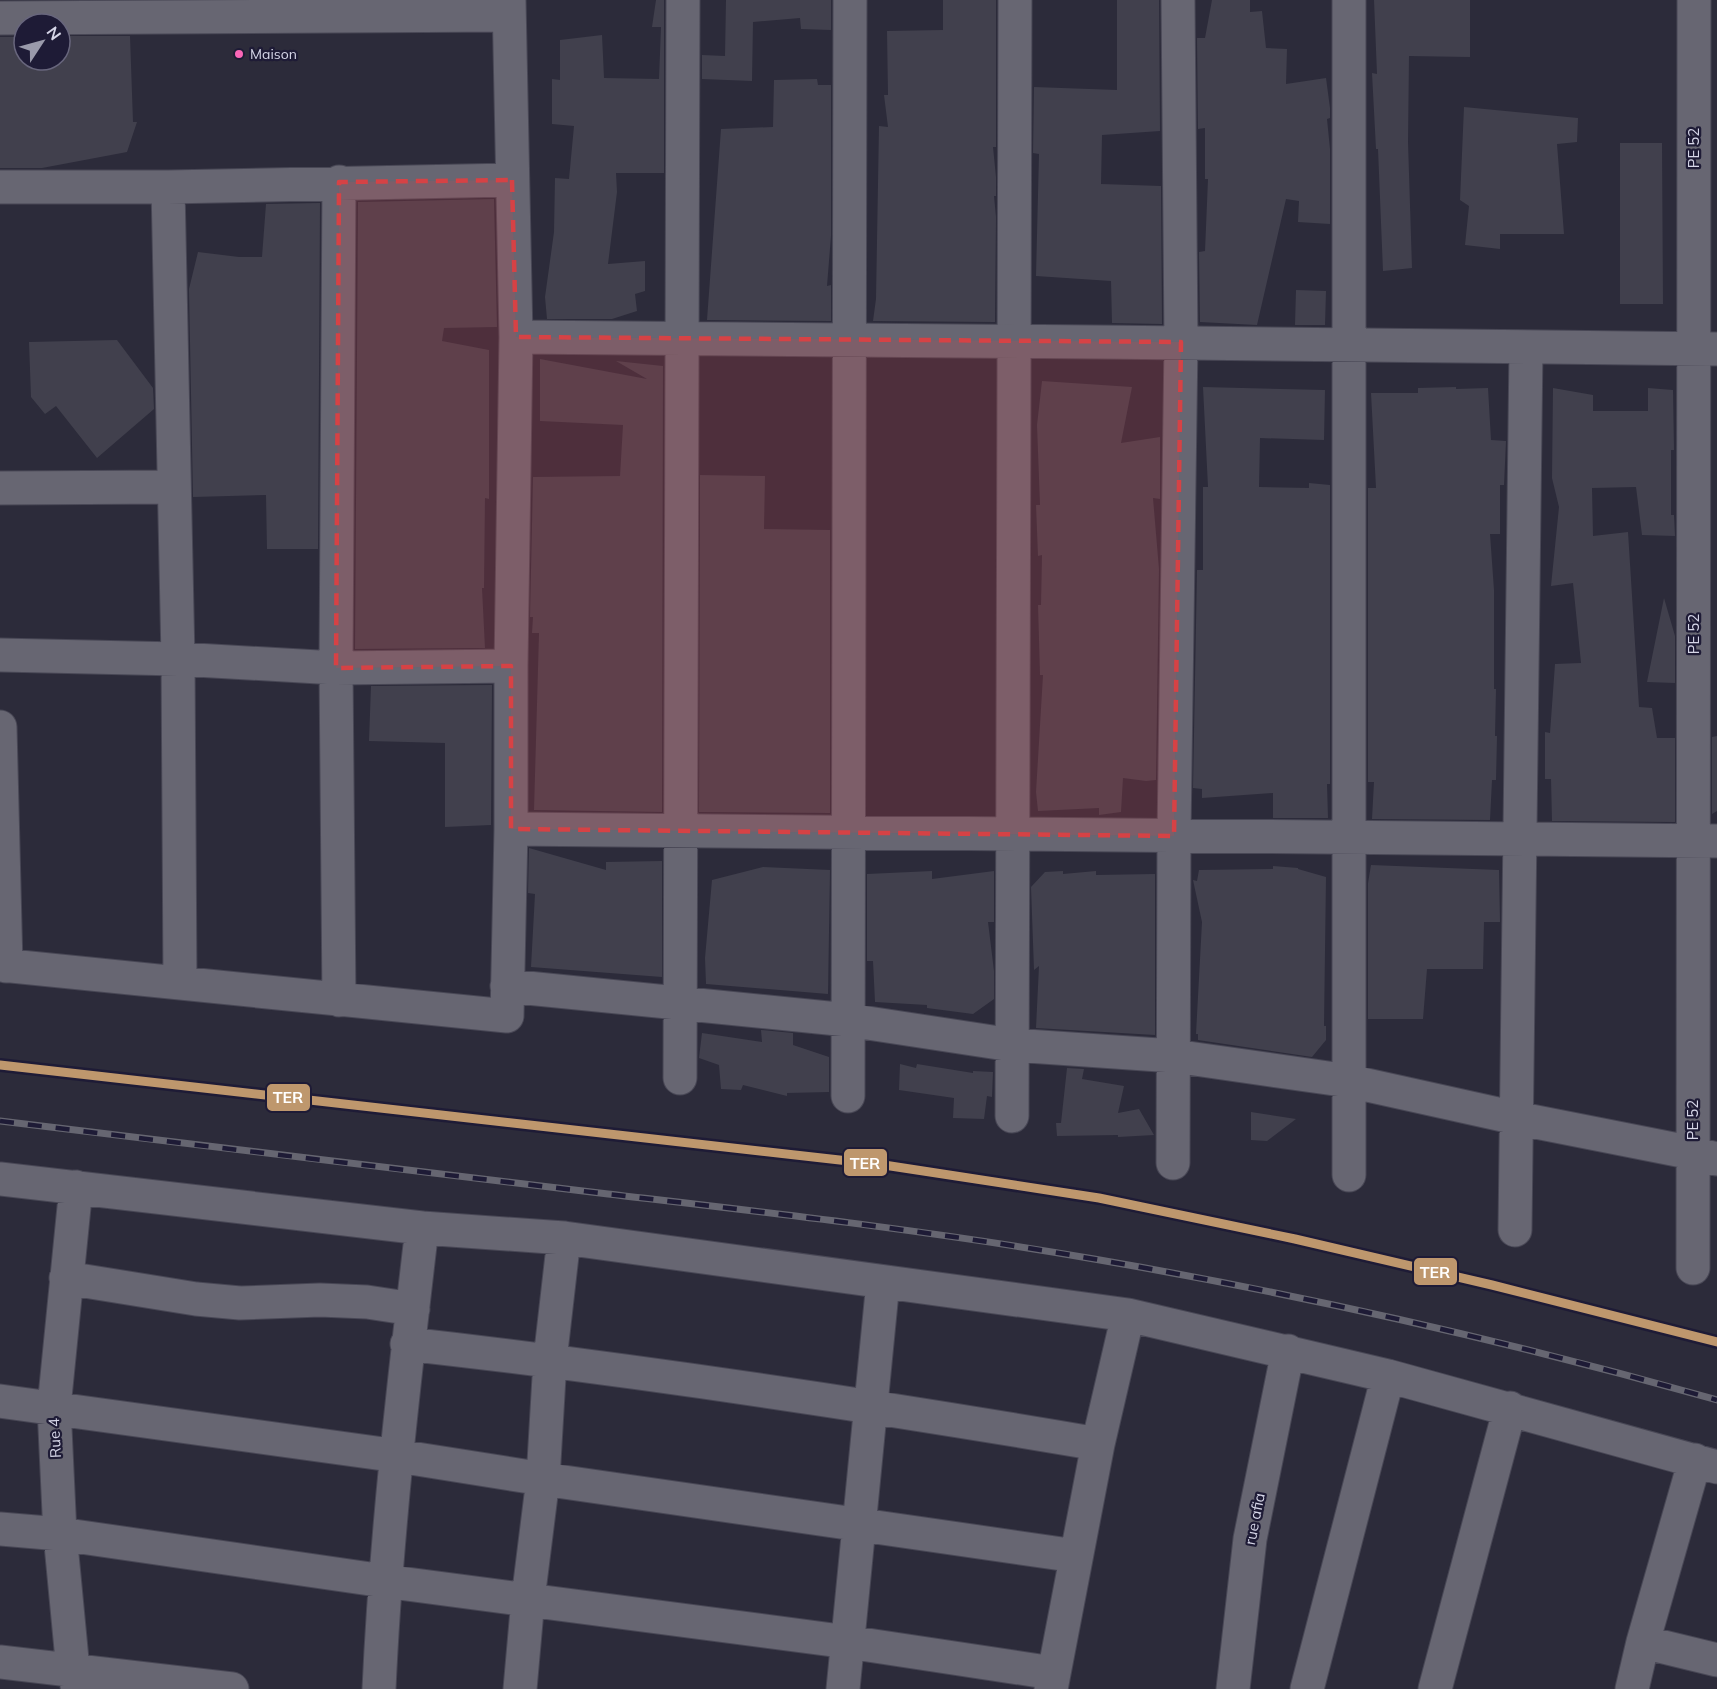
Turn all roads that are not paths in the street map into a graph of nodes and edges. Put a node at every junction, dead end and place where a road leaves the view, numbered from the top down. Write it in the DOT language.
graph roads {
  1 [pos="683,0"];
  2 [pos="850,0"];
  3 [pos="1015,0"];
  4 [pos="1178,0"];
  5 [pos="1349,0"];
  6 [pos="1694,0"];
  7 [pos="509,8"];
  8 [pos="0,18"];
  9 [pos="512,180"];
  10 [pos="339,182"];
  11 [pos="0,187"];
  12 [pos="168,187"];
  13 [pos="516,337"];
  14 [pos="682,339"];
  15 [pos="850,340"];
  16 [pos="1014,342"];
  17 [pos="1181,342"];
  18 [pos="1349,345"];
  19 [pos="1526,347"];
  20 [pos="1706,349"];
  21 [pos="173,487"];
  22 [pos="0,488"];
  23 [pos="0,655"];
  24 [pos="178,658"];
  25 [pos="511,666"];
  26 [pos="336,668"];
  27 [pos="0,728"];
  28 [pos="511,829"];
  29 [pos="680,831"];
  30 [pos="849,832"];
  31 [pos="1013,834"];
  32 [pos="1174,836"];
  33 [pos="1349,837"];
  34 [pos="1520,839"];
  35 [pos="1705,841"];
  36 [pos="3,965"];
  37 [pos="180,983"];
  38 [pos="507,986"];
  39 [pos="339,1000"];
  40 [pos="680,1002"];
  41 [pos="848,1020"];
  42 [pos="1012,1045"];
  43 [pos="1174,1056"];
  44 [pos="680,1078"];
  45 [pos="1349,1081"];
  46 [pos="848,1096"];
  47 [pos="1012,1116"];
  48 [pos="1516,1118"];
  49 [pos="1705,1156"];
  50 [pos="1173,1163"];
  51 [pos="1349,1175"];
  52 [pos="0,1179"];
  53 [pos="76,1187"];
  54 [pos="422,1228"];
  55 [pos="1515,1230"];
  56 [pos="564,1238"];
  57 [pos="1693,1268"];
  58 [pos="66,1278"];
  59 [pos="883,1282"];
  60 [pos="412,1310"];
  61 [pos="1128,1315"];
  62 [pos="408,1344"];
  63 [pos="1288,1351"];
  64 [pos="550,1360"];
  65 [pos="1388,1376"];
  66 [pos="0,1401"];
  67 [pos="871,1406"];
  68 [pos="54,1407"];
  69 [pos="1510,1408"];
  70 [pos="1098,1444"];
  71 [pos="398,1456"];
  72 [pos="1706,1464"];
  73 [pos="543,1479"];
  74 [pos="859,1525"];
  75 [pos="0,1529"];
  76 [pos="60,1534"];
  77 [pos="1076,1556"];
  78 [pos="384,1581"];
  79 [pos="528,1599"];
  80 [pos="848,1642"];
  81 [pos="1643,1642"];
  82 [pos="1717,1660"];
  83 [pos="0,1662"];
  84 [pos="76,1679"];
  85 [pos="1052,1681"];
  86 [pos="232,1689"];
  87 [pos="379,1689"];
  88 [pos="520,1689"];
  89 [pos="843,1689"];
  90 [pos="1233,1689"];
  91 [pos="1307,1689"];
  92 [pos="1435,1689"];
  93 [pos="1632,1689"];
  1 -- 14 [label="street"];
  2 -- 15 [label="street"];
  3 -- 16 [label="street"];
  4 -- 17 [label="street"];
  5 -- 18 [label="street"];
  6 -- 20 [label="street, PE 52"];
  7 -- 8 [label="street"];
  7 -- 9 [label="street"];
  9 -- 10 [label="street"];
  9 -- 13 [label="street"];
  10 -- 12 [label="street"];
  10 -- 26 [label="street"];
  11 -- 12 [label="street"];
  12 -- 21 [label="street"];
  13 -- 14 [label="street"];
  13 -- 25 [label="street"];
  14 -- 15 [label="street"];
  14 -- 29 [label="street"];
  15 -- 16 [label="street"];
  15 -- 30 [label="street"];
  16 -- 17 [label="street"];
  16 -- 31 [label="street"];
  17 -- 18 [label="street"];
  17 -- 32 [label="street"];
  18 -- 19 [label="street"];
  18 -- 33 [label="street"];
  19 -- 20 [label="street"];
  19 -- 34 [label="street"];
  20 -- 35 [label="street, PE 52"];
  21 -- 22 [label="street"];
  21 -- 24 [label="street"];
  23 -- 24 [label="street"];
  24 -- 26 [label="street"];
  24 -- 37 [label="street"];
  25 -- 26 [label="street"];
  25 -- 28 [label="street"];
  26 -- 39 [label="street"];
  27 -- 36 [label="street"];
  28 -- 29 [label="street"];
  28 -- 38 [label="street"];
  29 -- 30 [label="street"];
  29 -- 40 [label="street"];
  30 -- 31 [label="street"];
  30 -- 41 [label="street"];
  31 -- 32 [label="street"];
  31 -- 42 [label="street"];
  32 -- 33 [label="street"];
  32 -- 43 [label="street"];
  33 -- 34 [label="street"];
  33 -- 45 [label="street"];
  34 -- 35 [label="street"];
  34 -- 48 [label="street"];
  35 -- 49 [label="street, PE 52"];
  36 -- 37 [label="street"];
  37 -- 39 [label="street"];
  38 -- 39 [label="street"];
  38 -- 40 [label="street"];
  40 -- 41 [label="street"];
  40 -- 44 [label="street"];
  41 -- 42 [label="street"];
  41 -- 46 [label="street"];
  42 -- 43 [label="street"];
  42 -- 47 [label="street"];
  43 -- 45 [label="street"];
  43 -- 50 [label="street"];
  45 -- 48 [label="street"];
  45 -- 51 [label="street"];
  48 -- 49 [label="street"];
  48 -- 55 [label="street"];
  49 -- 57 [label="street, PE 52"];
  52 -- 53 [label="street"];
  53 -- 54 [label="street"];
  53 -- 58 [label="street, Rue 4"];
  54 -- 56 [label="street"];
  54 -- 60 [label="street"];
  56 -- 59 [label="street"];
  56 -- 64 [label="street"];
  58 -- 60 [label="street"];
  58 -- 68 [label="street, Rue 4"];
  59 -- 61 [label="street"];
  59 -- 67 [label="street"];
  60 -- 62 [label="street"];
  61 -- 63 [label="street"];
  61 -- 70 [label="street"];
  62 -- 64 [label="street"];
  62 -- 71 [label="street"];
  63 -- 65 [label="street"];
  63 -- 90 [label="street, rue afia"];
  64 -- 67 [label="street"];
  64 -- 73 [label="street"];
  65 -- 69 [label="street"];
  65 -- 91 [label="street"];
  66 -- 68 [label="street"];
  67 -- 70 [label="street"];
  67 -- 74 [label="street"];
  68 -- 71 [label="street"];
  68 -- 76 [label="street, Rue 4"];
  69 -- 72 [label="street"];
  69 -- 92 [label="street"];
  70 -- 77 [label="street"];
  71 -- 73 [label="street"];
  71 -- 78 [label="street"];
  72 -- 81 [label="street"];
  73 -- 74 [label="street"];
  73 -- 79 [label="street"];
  74 -- 77 [label="street"];
  74 -- 80 [label="street"];
  75 -- 76 [label="street"];
  76 -- 78 [label="street"];
  76 -- 84 [label="street, Rue 4"];
  77 -- 85 [label="street"];
  78 -- 79 [label="street"];
  78 -- 87 [label="street"];
  79 -- 80 [label="street"];
  79 -- 88 [label="street"];
  80 -- 85 [label="street"];
  80 -- 89 [label="street"];
  81 -- 82 [label="street"];
  81 -- 93 [label="street"];
  83 -- 84 [label="street"];
  84 -- 86 [label="street"];
}
